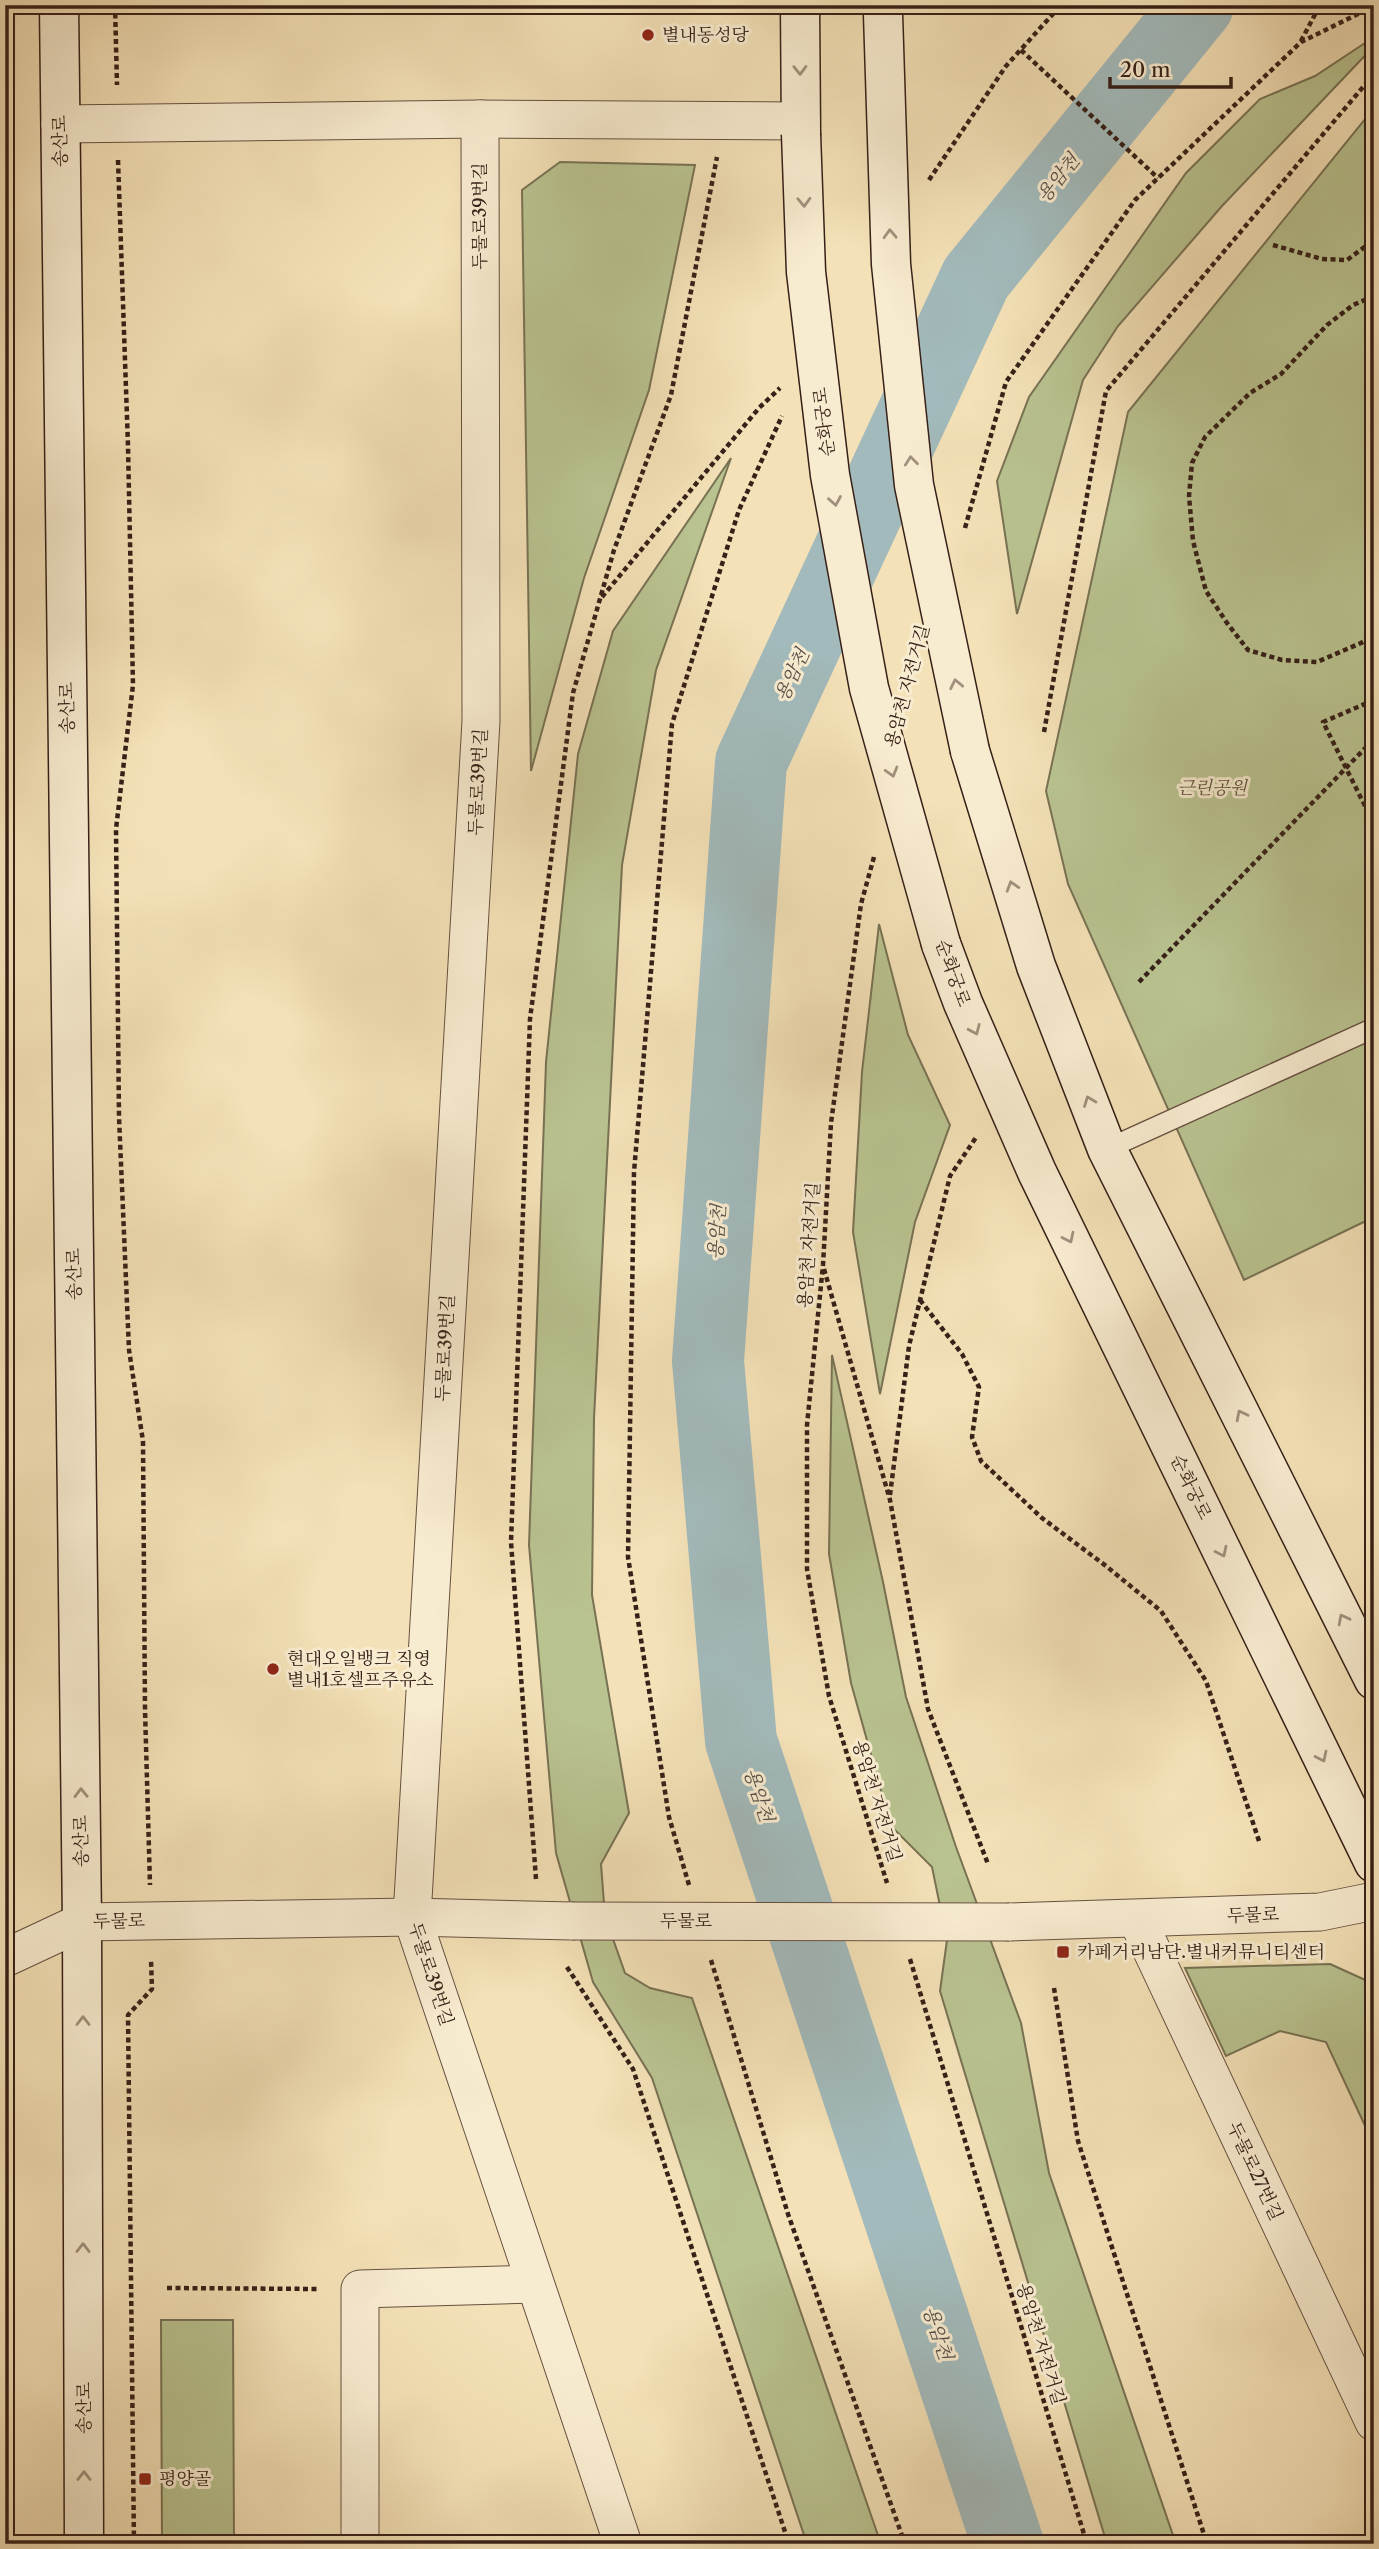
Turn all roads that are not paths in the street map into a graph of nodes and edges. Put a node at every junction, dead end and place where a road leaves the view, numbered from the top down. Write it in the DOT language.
graph roads {
  1 [pos="59,5"];
  2 [pos="800,5"];
  3 [pos="883,9"];
  4 [pos="480,119"];
  5 [pos="60,124"];
  6 [pos="801,127"];
  7 [pos="1374,1028"];
  8 [pos="1107,1149"];
  9 [pos="1374,1680"];
  10 [pos="1374,1863"];
  11 [pos="1374,1901"];
  12 [pos="412,1917"];
  13 [pos="1137,1919"];
  14 [pos="82,1922"];
  15 [pos="5,1958"];
  16 [pos="534,2284"];
  17 [pos="1374,2422"];
  18 [pos="84,2544"];
  19 [pos="360,2544"];
  20 [pos="623,2544"];
  1 -- 5 [label="street, 송산로"];
  2 -- 6 [label="street, 순화궁로, one-way"];
  8 -- 3 [label="street, one-way, bridge"];
  4 -- 5 [label="street"];
  4 -- 6 [label="street"];
  4 -- 12 [label="street, 두물로39번길"];
  14 -- 5 [label="street, 송산로, one-way"];
  6 -- 10 [label="street, 순화궁로, one-way, bridge"];
  7 -- 8 [label="lane"];
  9 -- 8 [label="street, one-way"];
  11 -- 13 [label="street, 두물로"];
  12 -- 13 [label="street, 두물로, bridge"];
  12 -- 14 [label="street, 두물로"];
  12 -- 16 [label="street, 두물로39번길"];
  13 -- 17 [label="street, 두물로27번길"];
  14 -- 15 [label="street, 두물로"];
  18 -- 14 [label="street, 송산로, one-way"];
  16 -- 19 [label="street"];
  16 -- 20 [label="street, 두물로39번길"];
}
